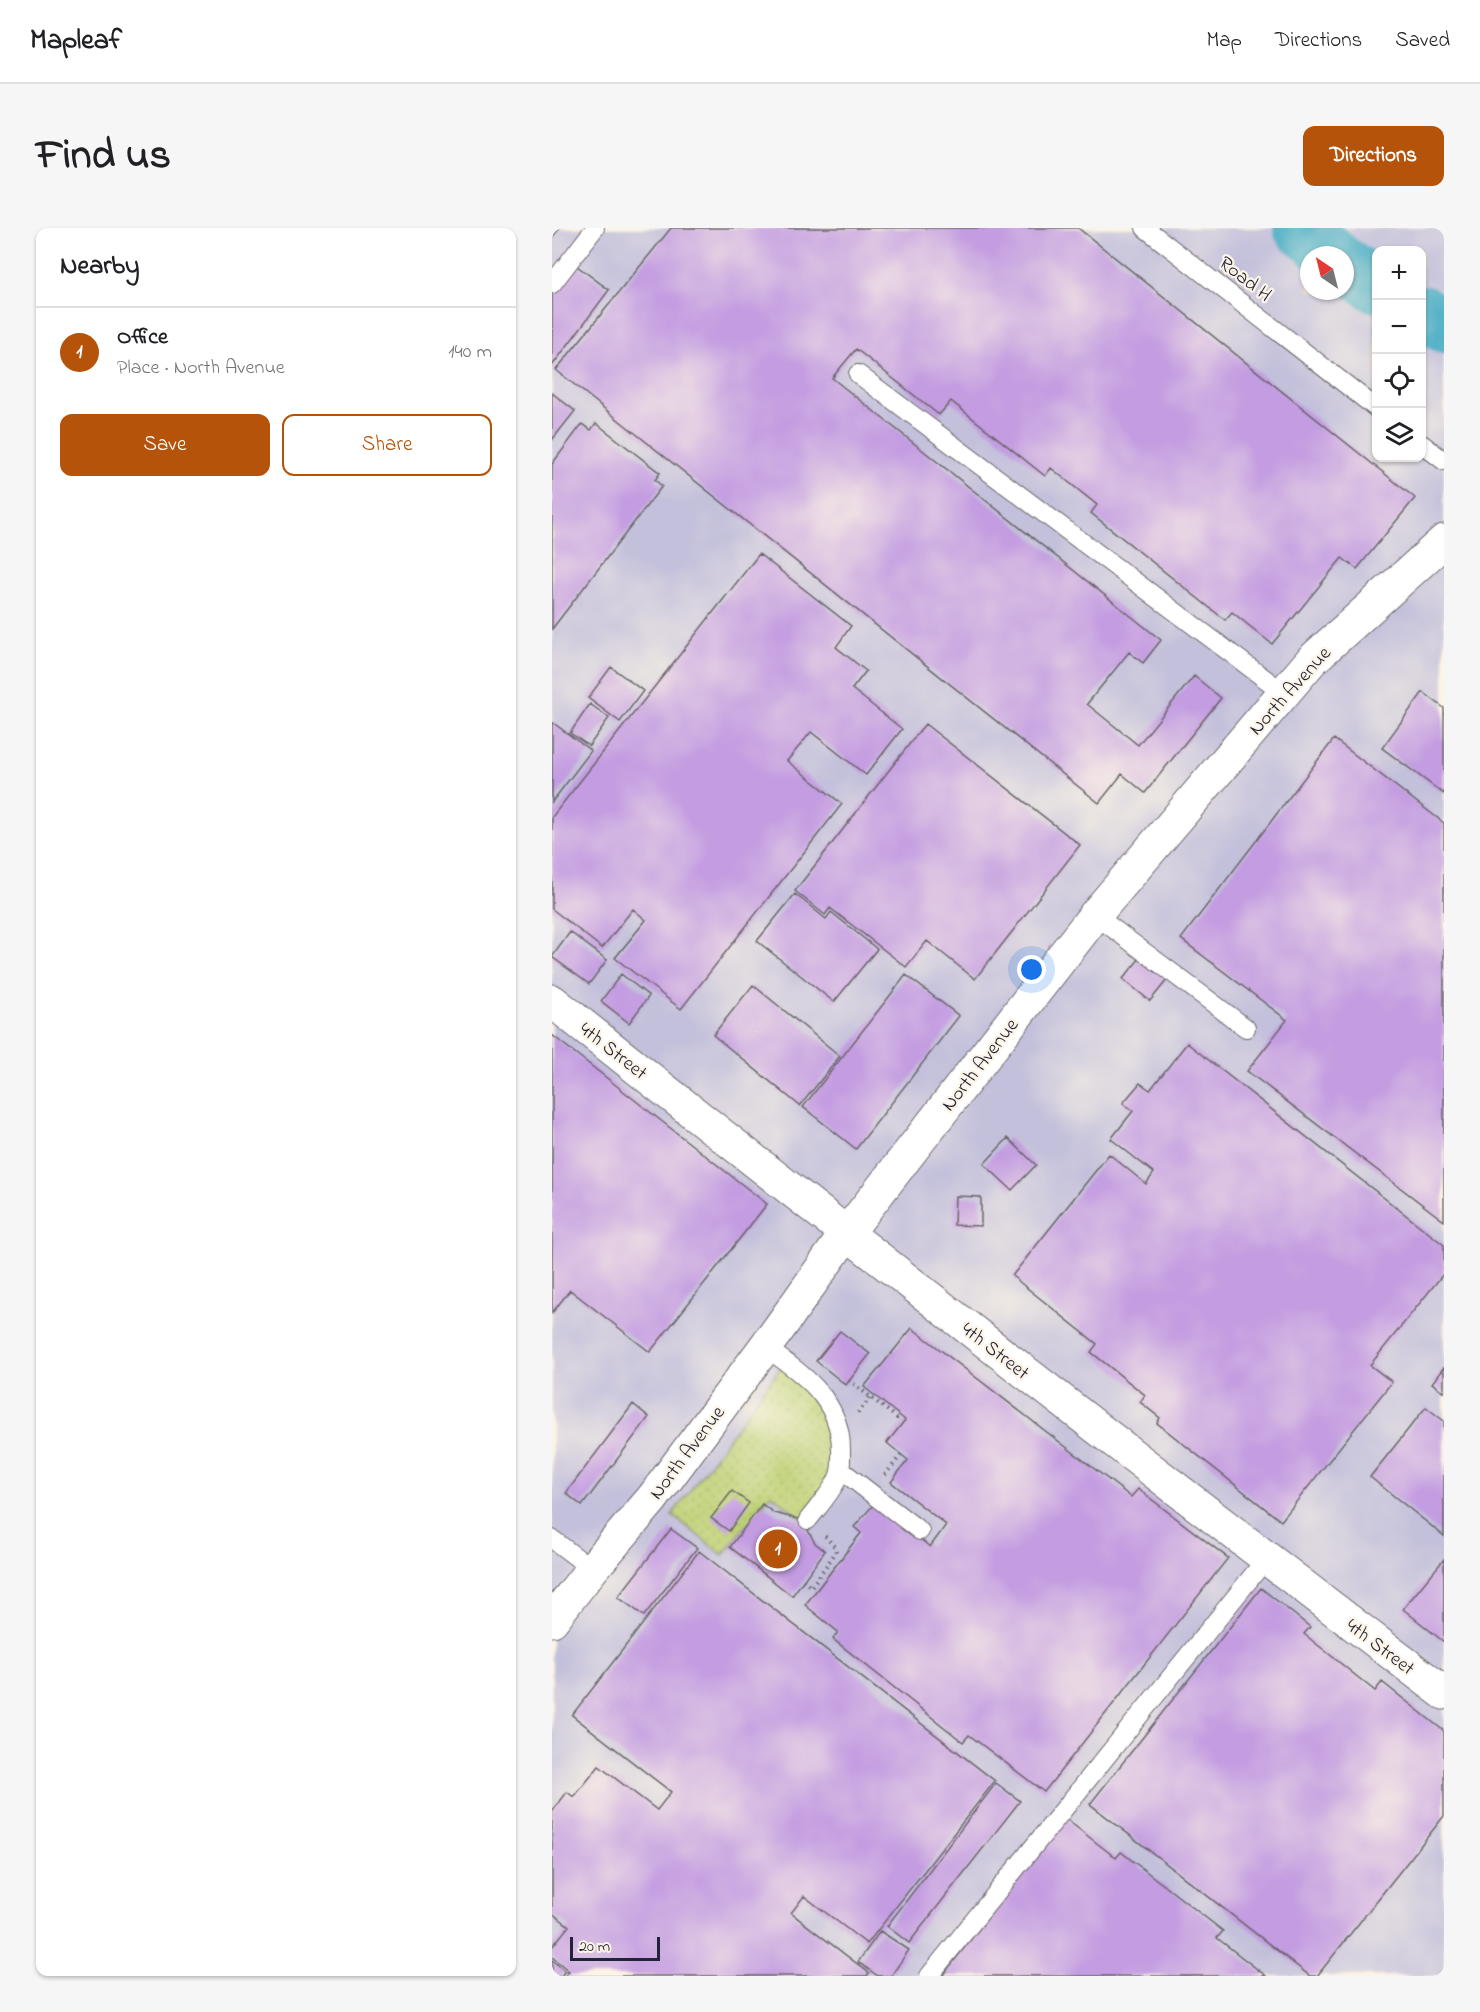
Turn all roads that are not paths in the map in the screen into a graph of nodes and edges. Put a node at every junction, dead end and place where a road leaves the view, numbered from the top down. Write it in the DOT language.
graph roads {
  1 [pos="595,228"];
  2 [pos="1145,228"];
  3 [pos="552,284"];
  4 [pos="858,374"];
  5 [pos="1372,404"];
  6 [pos="1426,447"];
  7 [pos="1444,461"];
  8 [pos="1444,542"];
  9 [pos="1284,693"];
  10 [pos="1095,915"];
  11 [pos="552,1001"];
  12 [pos="1246,1028"];
  13 [pos="846,1234"];
  14 [pos="764,1347"];
  15 [pos="841,1470"];
  16 [pos="808,1520"];
  17 [pos="920,1531"];
  18 [pos="552,1539"];
  19 [pos="1266,1559"];
  20 [pos="592,1569"];
  21 [pos="552,1620"];
  22 [pos="1444,1693"];
  23 [pos="929,1976"];
  1 -- 3 [label="lane"];
  2 -- 5 [label="lane, Road H"];
  4 -- 9 [label="lane"];
  6 -- 7 [label="lane"];
  8 -- 9 [label="street, North Avenue"];
  9 -- 10 [label="street, North Avenue"];
  10 -- 12 [label="lane"];
  10 -- 13 [label="street, North Avenue"];
  11 -- 13 [label="street, 4th Street"];
  13 -- 14 [label="street, North Avenue"];
  13 -- 19 [label="street, 4th Street"];
  14 -- 15 [label="lane"];
  14 -- 20 [label="street, North Avenue"];
  15 -- 16 [label="lane"];
  15 -- 17 [label="lane"];
  18 -- 20 [label="lane"];
  19 -- 22 [label="street, 4th Street"];
  19 -- 23 [label="lane"];
  20 -- 21 [label="street, North Avenue"];
}
